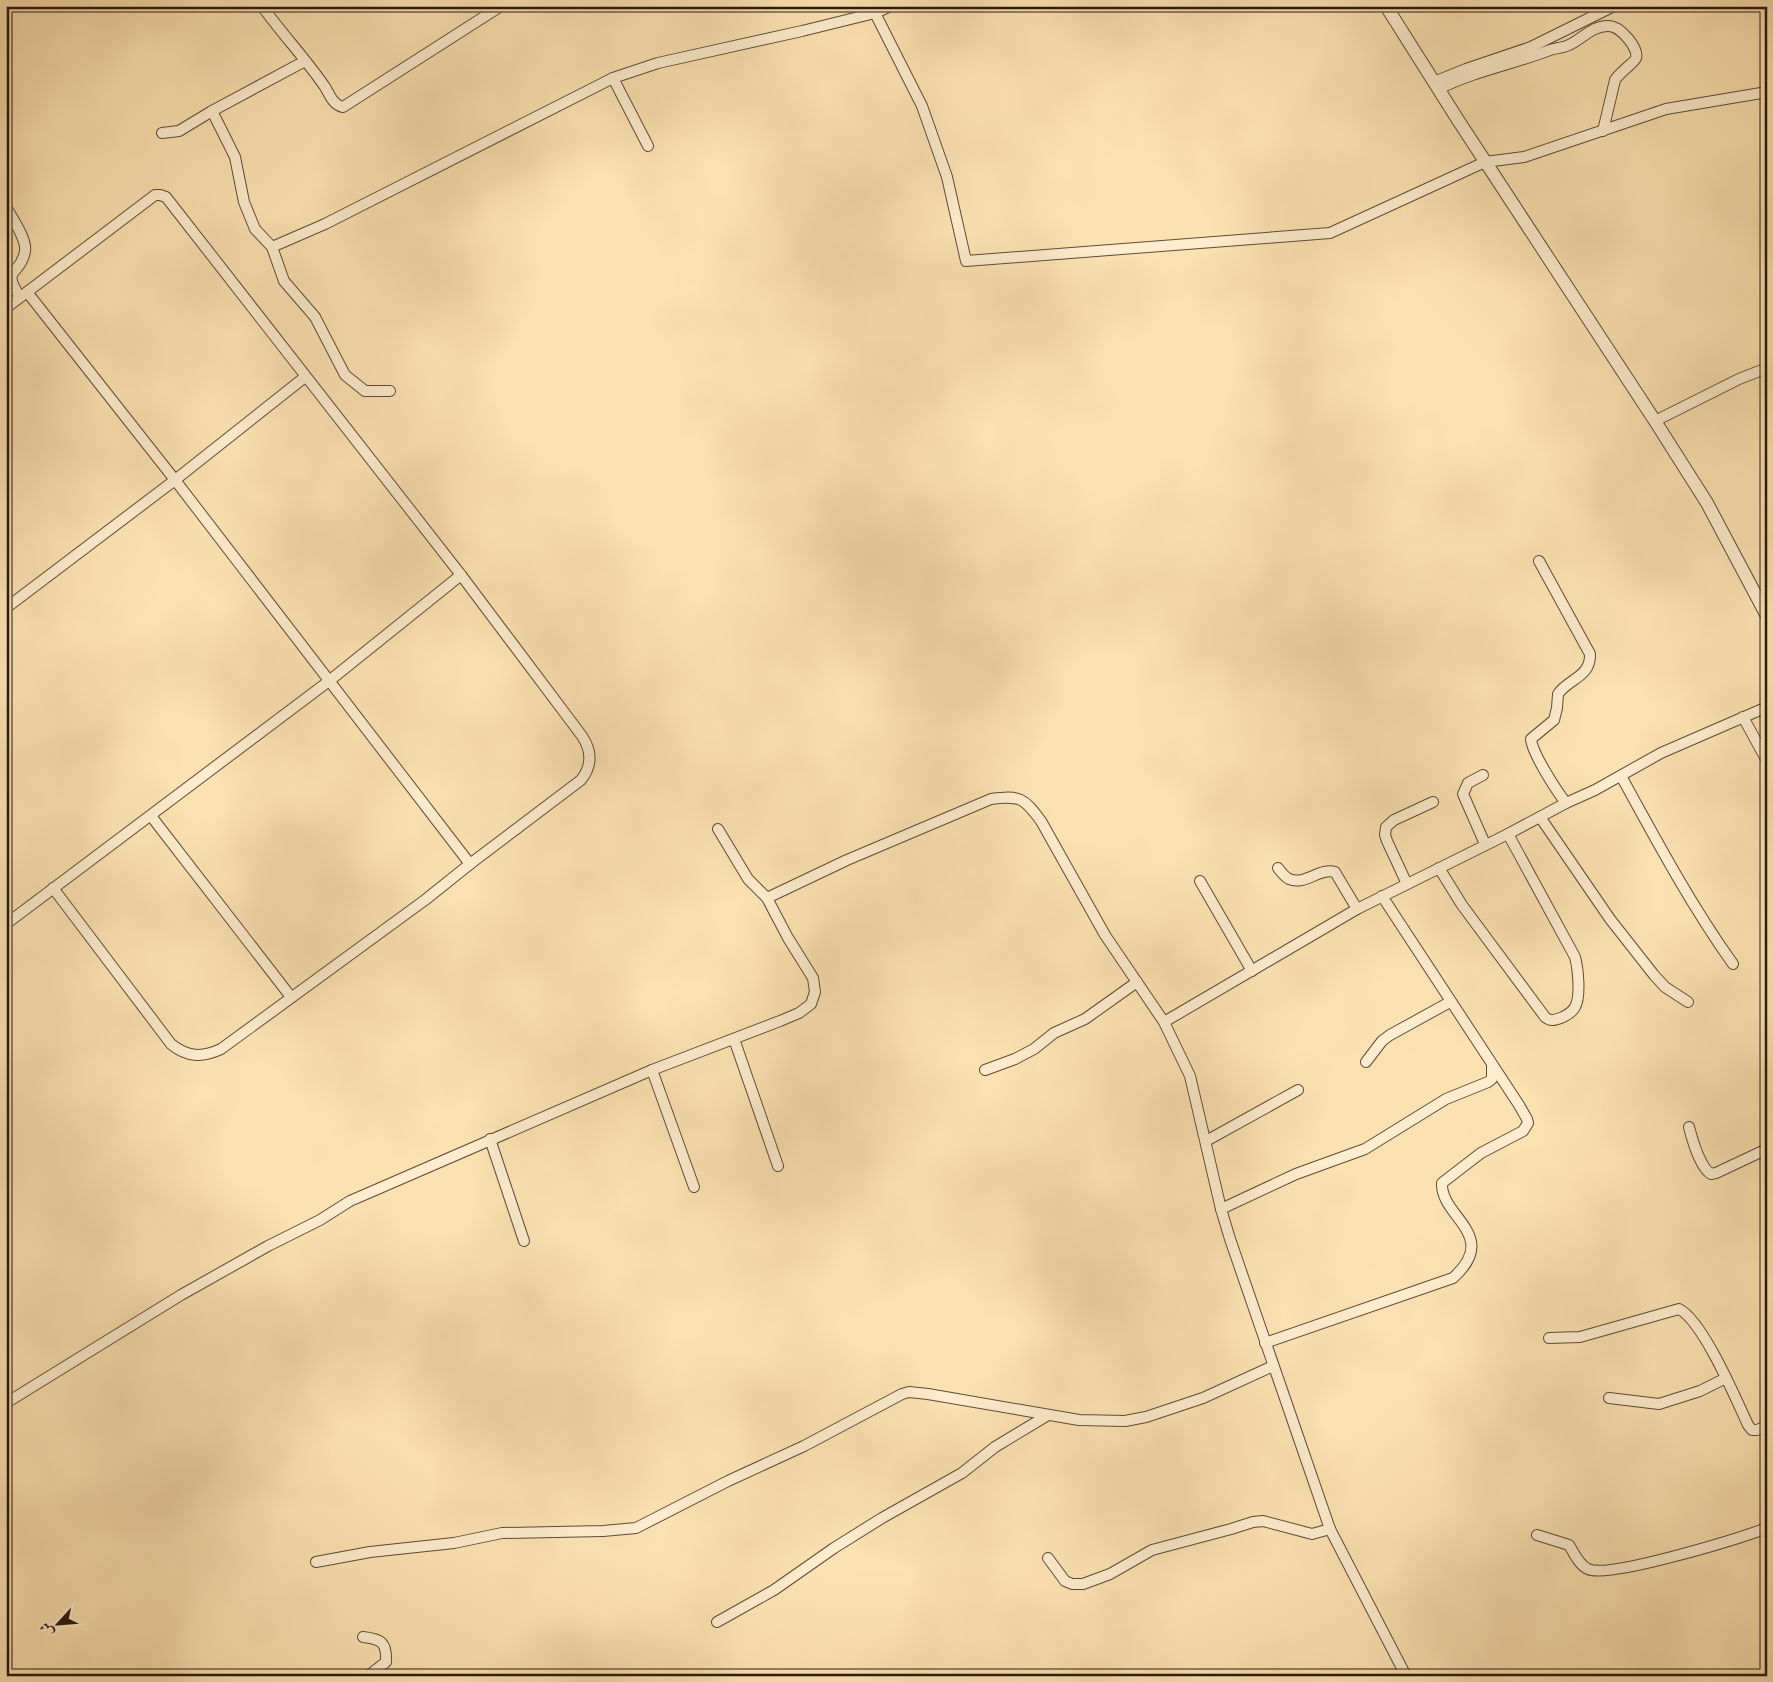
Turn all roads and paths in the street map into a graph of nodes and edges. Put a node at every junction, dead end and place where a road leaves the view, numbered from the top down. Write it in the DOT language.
graph roads {
  1 [pos="262,6"];
  2 [pos="501,6"];
  3 [pos="891,6"];
  4 [pos="1386,6"];
  5 [pos="1614,6"];
  6 [pos="875,13"];
  7 [pos="305,61"];
  8 [pos="613,78"];
  9 [pos="1436,86"];
  10 [pos="1767,92"];
  11 [pos="212,111"];
  12 [pos="1603,131"];
  13 [pos="162,133"];
  14 [pos="648,146"];
  15 [pos="1485,162"];
  16 [pos="6,207"];
  17 [pos="272,247"];
  18 [pos="24,295"];
  19 [pos="6,308"];
  20 [pos="1767,368"];
  21 [pos="305,377"];
  22 [pos="390,391"];
  23 [pos="1656,421"];
  24 [pos="175,480"];
  25 [pos="1539,560"];
  26 [pos="461,576"];
  27 [pos="6,608"];
  28 [pos="1767,616"];
  29 [pos="329,680"];
  30 [pos="1767,707"];
  31 [pos="1743,717"];
  32 [pos="1767,761"];
  33 [pos="1483,775"];
  34 [pos="1621,776"];
  35 [pos="1433,802"];
  36 [pos="1566,802"];
  37 [pos="151,816"];
  38 [pos="1540,817"];
  39 [pos="718,830"];
  40 [pos="1508,834"];
  41 [pos="1486,844"];
  42 [pos="470,864"];
  43 [pos="1278,868"];
  44 [pos="1439,868"];
  45 [pos="1200,881"];
  46 [pos="1407,884"];
  47 [pos="53,888"];
  48 [pos="1382,896"];
  49 [pos="767,898"];
  50 [pos="1357,909"];
  51 [pos="6,924"];
  52 [pos="1733,964"];
  53 [pos="1252,971"];
  54 [pos="1137,982"];
  55 [pos="291,997"];
  56 [pos="1450,1002"];
  57 [pos="1688,1002"];
  58 [pos="1164,1022"];
  59 [pos="734,1039"];
  60 [pos="1366,1062"];
  61 [pos="1492,1066"];
  62 [pos="652,1070"];
  63 [pos="985,1070"];
  64 [pos="1298,1090"];
  65 [pos="1689,1127"];
  66 [pos="490,1139"];
  67 [pos="1206,1141"];
  68 [pos="1767,1149"];
  69 [pos="778,1166"];
  70 [pos="694,1186"];
  71 [pos="1221,1209"];
  72 [pos="524,1241"];
  73 [pos="1549,1338"];
  74 [pos="1265,1343"];
  75 [pos="1273,1366"];
  76 [pos="1726,1378"];
  77 [pos="1608,1398"];
  78 [pos="6,1404"];
  79 [pos="1048,1415"];
  80 [pos="1767,1426"];
  81 [pos="1767,1528"];
  82 [pos="1330,1529"];
  83 [pos="1536,1535"];
  84 [pos="1048,1558"];
  85 [pos="316,1562"];
  86 [pos="717,1622"];
  87 [pos="363,1637"];
  88 [pos="368,1676"];
  89 [pos="1406,1676"];
  1 -- 7 [label="street"];
  2 -- 7 [label="street"];
  3 -- 6 [label="street"];
  4 -- 9 [label="street"];
  5 -- 9 [label="street"];
  6 -- 8 [label="street"];
  6 -- 15 [label="street"];
  7 -- 11 [label="street"];
  8 -- 14 [label="street"];
  8 -- 17 [label="street"];
  9 -- 12 [label="street"];
  9 -- 15 [label="street"];
  10 -- 12 [label="street"];
  11 -- 13 [label="street"];
  11 -- 17 [label="street"];
  12 -- 15 [label="street"];
  15 -- 23 [label="street"];
  16 -- 18 [label="street"];
  17 -- 22 [label="street"];
  18 -- 19 [label="street"];
  18 -- 21 [label="street"];
  18 -- 24 [label="street"];
  20 -- 23 [label="street"];
  21 -- 24 [label="street"];
  21 -- 26 [label="street"];
  23 -- 28 [label="street"];
  24 -- 27 [label="street"];
  24 -- 29 [label="street"];
  25 -- 36 [label="street"];
  26 -- 29 [label="street"];
  26 -- 42 [label="street"];
  29 -- 37 [label="street"];
  29 -- 42 [label="street"];
  30 -- 31 [label="street"];
  31 -- 32 [label="street"];
  31 -- 34 [label="street"];
  33 -- 41 [label="street"];
  34 -- 36 [label="street"];
  34 -- 52 [label="street"];
  35 -- 46 [label="street"];
  36 -- 38 [label="street"];
  37 -- 47 [label="street"];
  37 -- 55 [label="street"];
  38 -- 40 [label="street"];
  38 -- 57 [label="street"];
  39 -- 49 [label="street"];
  40 -- 41 [label="street"];
  40 -- 44 [label="street"];
  41 -- 44 [label="street"];
  42 -- 55 [label="street"];
  43 -- 50 [label="street"];
  44 -- 46 [label="street"];
  45 -- 53 [label="street"];
  46 -- 48 [label="street"];
  47 -- 51 [label="street"];
  47 -- 55 [label="street"];
  48 -- 50 [label="street"];
  48 -- 56 [label="street"];
  49 -- 54 [label="street"];
  49 -- 59 [label="street"];
  50 -- 53 [label="street"];
  53 -- 58 [label="street"];
  54 -- 58 [label="street"];
  54 -- 63 [label="street"];
  56 -- 60 [label="street"];
  56 -- 61 [label="street"];
  58 -- 67 [label="street"];
  59 -- 62 [label="street"];
  59 -- 69 [label="street"];
  61 -- 71 [label="street"];
  61 -- 74 [label="street"];
  62 -- 66 [label="street"];
  62 -- 70 [label="street"];
  64 -- 67 [label="street"];
  65 -- 68 [label="street"];
  66 -- 72 [label="street"];
  66 -- 78 [label="street"];
  67 -- 71 [label="street"];
  71 -- 74 [label="street"];
  73 -- 76 [label="street"];
  74 -- 75 [label="street"];
  75 -- 79 [label="street"];
  75 -- 82 [label="street"];
  76 -- 77 [label="street"];
  76 -- 80 [label="street"];
  79 -- 85 [label="street"];
  79 -- 86 [label="street"];
  81 -- 83 [label="street"];
  82 -- 84 [label="street"];
  82 -- 89 [label="street"];
  87 -- 88 [label="street"];
}
